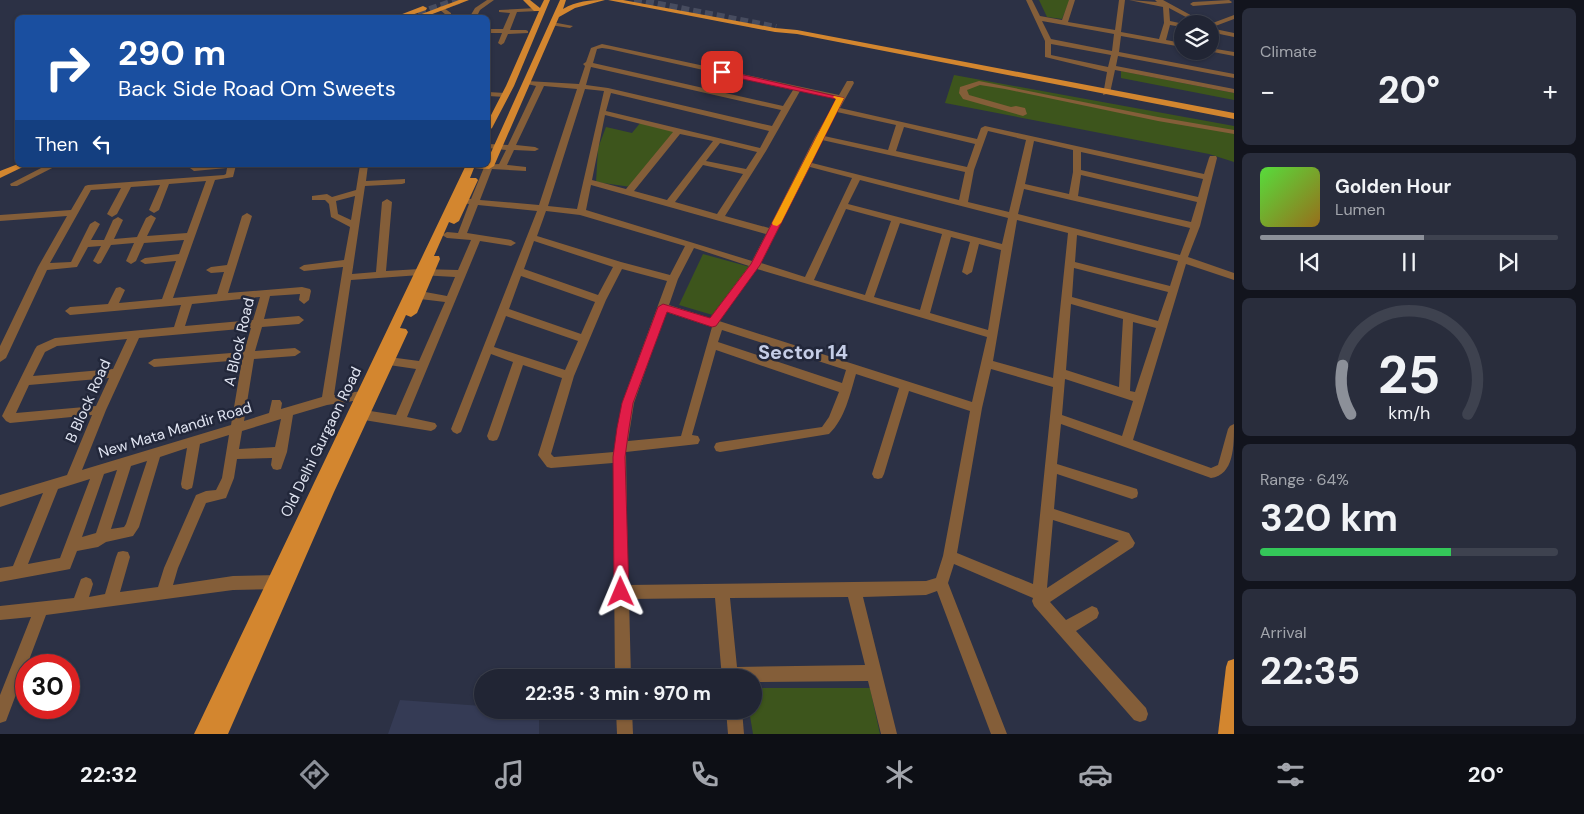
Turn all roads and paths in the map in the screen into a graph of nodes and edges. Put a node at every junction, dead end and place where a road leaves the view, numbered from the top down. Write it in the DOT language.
graph roads {
  1 [pos="445,0"];
  2 [pos="466,0"];
  3 [pos="491,0"];
  4 [pos="526,0"];
  5 [pos="542,0"];
  6 [pos="547,0"];
  7 [pos="555,0"];
  8 [pos="563,0"];
  9 [pos="602,0"];
  10 [pos="612,0"];
  11 [pos="1029,0"];
  12 [pos="1072,0"];
  13 [pos="1122,0"];
  14 [pos="1132,0"];
  15 [pos="1158,0"];
  16 [pos="1202,0"];
  17 [pos="1229,2"];
  18 [pos="1193,4"];
  19 [pos="1210,4"];
  20 [pos="1167,6"];
  21 [pos="441,8"];
  22 [pos="708,9"];
  23 [pos="537,10"];
  24 [pos="514,11"];
  25 [pos="501,12"];
  26 [pos="402,15"];
  27 [pos="430,15"];
  28 [pos="449,15"];
  29 [pos="474,15"];
  30 [pos="1186,15"];
  31 [pos="1234,17"];
  32 [pos="1038,18"];
  33 [pos="554,20"];
  34 [pos="1167,22"];
  35 [pos="1064,23"];
  36 [pos="1174,23"];
  37 [pos="1219,23"];
  38 [pos="570,26"];
  39 [pos="777,27"];
  40 [pos="490,30"];
  41 [pos="504,31"];
  42 [pos="798,31"];
  43 [pos="526,32"];
  44 [pos="1219,32"];
  45 [pos="1118,33"];
  46 [pos="1234,35"];
  47 [pos="1048,41"];
  48 [pos="1162,41"];
  49 [pos="501,43"];
  50 [pos="1174,43"];
  51 [pos="1219,52"];
  52 [pos="1114,53"];
  53 [pos="1234,54"];
  54 [pos="587,64"];
  55 [pos="1111,68"];
  56 [pos="1234,76"];
  57 [pos="850,83"];
  58 [pos="541,84"];
  59 [pos="523,85"];
  60 [pos="581,86"];
  61 [pos="797,89"];
  62 [pos="608,90"];
  63 [pos="1020,90"];
  64 [pos="1106,90"];
  65 [pos="507,91"];
  66 [pos="1234,91"];
  67 [pos="490,94"];
  68 [pos="841,98"];
  69 [pos="835,108"];
  70 [pos="785,109"];
  71 [pos="1234,110"];
  72 [pos="602,112"];
  73 [pos="1234,116"];
  74 [pos="490,124"];
  75 [pos="901,124"];
  76 [pos="773,129"];
  77 [pos="680,130"];
  78 [pos="1234,132"];
  79 [pos="819,137"];
  80 [pos="1031,137"];
  81 [pos="718,140"];
  82 [pos="979,142"];
  83 [pos="491,146"];
  84 [pos="511,147"];
  85 [pos="1077,148"];
  86 [pos="536,149"];
  87 [pos="762,151"];
  88 [pos="890,153"];
  89 [pos="1213,158"];
  90 [pos="701,162"];
  91 [pos="807,164"];
  92 [pos="15,165"];
  93 [pos="490,166"];
  94 [pos="17,167"];
  95 [pos="50,167"];
  96 [pos="206,167"];
  97 [pos="230,167"];
  98 [pos="364,167"];
  99 [pos="470,167"];
  100 [pos="480,167"];
  101 [pos="502,167"];
  102 [pos="194,168"];
  103 [pos="523,169"];
  104 [pos="970,170"];
  105 [pos="748,172"];
  106 [pos="1077,172"];
  107 [pos="0,174"];
  108 [pos="857,176"];
  109 [pos="1207,177"];
  110 [pos="212,178"];
  111 [pos="588,180"];
  112 [pos="402,181"];
  113 [pos="166,182"];
  114 [pos="14,184"];
  115 [pos="128,184"];
  116 [pos="1020,185"];
  117 [pos="361,188"];
  118 [pos="629,191"];
  119 [pos="1073,197"];
  120 [pos="315,198"];
  121 [pos="330,200"];
  122 [pos="1201,200"];
  123 [pos="387,202"];
  124 [pos="470,202"];
  125 [pos="670,202"];
  126 [pos="963,204"];
  127 [pos="844,206"];
  128 [pos="543,207"];
  129 [pos="581,212"];
  130 [pos="73,213"];
  131 [pos="247,216"];
  132 [pos="1013,217"];
  133 [pos="0,218"];
  134 [pos="718,218"];
  135 [pos="896,220"];
  136 [pos="95,224"];
  137 [pos="355,226"];
  138 [pos="1195,226"];
  139 [pos="1073,231"];
  140 [pos="772,232"];
  141 [pos="946,233"];
  142 [pos="447,235"];
  143 [pos="191,236"];
  144 [pos="461,236"];
  145 [pos="531,237"];
  146 [pos="477,238"];
  147 [pos="140,240"];
  148 [pos="975,240"];
  149 [pos="106,242"];
  150 [pos="511,243"];
  151 [pos="85,244"];
  152 [pos="691,244"];
  153 [pos="1006,248"];
  154 [pos="183,257"];
  155 [pos="1183,258"];
  156 [pos="98,261"];
  157 [pos="131,261"];
  158 [pos="145,261"];
  159 [pos="349,263"];
  160 [pos="1070,264"];
  161 [pos="619,265"];
  162 [pos="755,265"];
  163 [pos="43,267"];
  164 [pos="230,268"];
  165 [pos="304,268"];
  166 [pos="211,270"];
  167 [pos="424,272"];
  168 [pos="518,272"];
  169 [pos="967,272"];
  170 [pos="463,274"];
  171 [pos="381,275"];
  172 [pos="1234,277"];
  173 [pos="352,278"];
  174 [pos="674,279"];
  175 [pos="808,282"];
  176 [pos="120,290"];
  177 [pos="1173,290"];
  178 [pos="266,293"];
  179 [pos="420,295"];
  180 [pos="220,298"];
  181 [pos="869,298"];
  182 [pos="1066,299"];
  183 [pos="188,300"];
  184 [pos="304,300"];
  185 [pos="452,300"];
  186 [pos="601,300"];
  187 [pos="166,302"];
  188 [pos="112,307"];
  189 [pos="663,307"];
  190 [pos="70,311"];
  191 [pos="502,311"];
  192 [pos="924,315"];
  193 [pos="1128,316"];
  194 [pos="299,320"];
  195 [pos="715,324"];
  196 [pos="257,325"];
  197 [pos="1162,326"];
  198 [pos="178,332"];
  199 [pos="993,335"];
  200 [pos="134,336"];
  201 [pos="584,339"];
  202 [pos="712,344"];
  203 [pos="488,349"];
  204 [pos="1,352"];
  205 [pos="295,352"];
  206 [pos="249,354"];
  207 [pos="519,360"];
  208 [pos="388,361"];
  209 [pos="154,363"];
  210 [pos="986,363"];
  211 [pos="423,366"];
  212 [pos="852,368"];
  213 [pos="117,373"];
  214 [pos="568,376"];
  215 [pos="1059,378"];
  216 [pos="24,381"];
  217 [pos="905,386"];
  218 [pos="846,389"];
  219 [pos="1124,393"];
  220 [pos="362,396"];
  221 [pos="1139,398"];
  222 [pos="327,400"];
  223 [pos="276,403"];
  224 [pos="976,408"];
  225 [pos="100,410"];
  226 [pos="288,412"];
  227 [pos="364,415"];
  228 [pos="274,417"];
  229 [pos="1056,417"];
  230 [pos="400,420"];
  231 [pos="431,426"];
  232 [pos="236,428"];
  233 [pos="457,429"];
  234 [pos="1234,429"];
  235 [pos="493,436"];
  236 [pos="195,440"];
  237 [pos="1126,441"];
  238 [pos="720,447"];
  239 [pos="281,452"];
  240 [pos="620,452"];
  241 [pos="155,454"];
  242 [pos="233,454"];
  243 [pos="126,462"];
  244 [pos="277,465"];
  245 [pos="1051,467"];
  246 [pos="100,469"];
  247 [pos="878,474"];
  248 [pos="328,477"];
  249 [pos="72,479"];
  250 [pos="53,484"];
  251 [pos="187,484"];
  252 [pos="1132,493"];
  253 [pos="1,502"];
  254 [pos="1046,512"];
  255 [pos="102,537"];
  256 [pos="73,545"];
  257 [pos="950,556"];
  258 [pos="123,557"];
  259 [pos="18,572"];
  260 [pos="0,575"];
  261 [pos="281,582"];
  262 [pos="941,583"];
  263 [pos="86,584"];
  264 [pos="854,590"];
  265 [pos="722,591"];
  266 [pos="164,592"];
  267 [pos="621,592"];
  268 [pos="1042,595"];
  269 [pos="110,600"];
  270 [pos="79,605"];
  271 [pos="42,608"];
  272 [pos="1092,613"];
  273 [pos="0,614"];
  274 [pos="1064,630"];
  275 [pos="1234,667"];
  276 [pos="623,669"];
  277 [pos="729,669"];
  278 [pos="874,673"];
  279 [pos="762,675"];
  280 [pos="1140,714"];
  281 [pos="0,715"];
  282 [pos="624,719"];
  283 [pos="735,719"];
  284 [pos="203,734"];
  285 [pos="219,734"];
  286 [pos="625,734"];
  287 [pos="736,734"];
  288 [pos="889,734"];
  289 [pos="999,734"];
  290 [pos="1227,734"];
  1 -- 26 [label="main road"];
  2 -- 21 [label="main road"];
  3 -- 29 [label="street"];
  4 -- 23 [label="main road"];
  5 -- 23 [label="main road"];
  6 -- 65 [label="main road"];
  7 -- 59 [label="main road"];
  8 -- 33 [label="main road"];
  9 -- 33 [label="main road"];
  10 -- 42 [label="main road"];
  11 -- 32 [label="street"];
  12 -- 35 [label="street"];
  13 -- 45 [label="street"];
  14 -- 20 [label="street"];
  15 -- 20 [label="street"];
  16 -- 19 [label="street"];
  17 -- 19 [label="street"];
  18 -- 19 [label="street"];
  20 -- 30 [label="street"];
  20 -- 34 [label="street"];
  21 -- 27 [label="main road"];
  21 -- 28 [label="street"];
  22 -- 42 [label="main road"];
  23 -- 24 [label="street"];
  23 -- 43 [label="main road"];
  24 -- 25 [label="street"];
  24 -- 41 [label="street"];
  31 -- 37 [label="street"];
  32 -- 35 [label="street"];
  32 -- 47 [label="street"];
  33 -- 38 [label="street"];
  33 -- 59 [label="main road"];
  34 -- 36 [label="street"];
  34 -- 48 [label="street"];
  35 -- 45 [label="street"];
  39 -- 42 [label="main road"];
  40 -- 41 [label="street"];
  41 -- 43 [label="street"];
  41 -- 49 [label="street"];
  42 -- 64 [label="main road"];
  43 -- 65 [label="main road"];
  44 -- 46 [label="street"];
  45 -- 48 [label="street"];
  45 -- 52 [label="street"];
  47 -- 52 [label="street"];
  47 -- 55 [label="street"];
  48 -- 50 [label="street"];
  51 -- 53 [label="street"];
  52 -- 55 [label="street"];
  52 -- 56 [label="street"];
  54 -- 60 [label="street"];
  54 -- 61 [label="street"];
  54 -- 70 [label="street"];
  55 -- 64 [label="street"];
  55 -- 66 [label="street"];
  57 -- 68 [label="street"];
  58 -- 59 [label="street"];
  58 -- 60 [label="street"];
  58 -- 84 [label="street"];
  59 -- 83 [label="main road, Old Delhi Gurgaon Road"];
  60 -- 62 [label="street"];
  60 -- 128 [label="street"];
  61 -- 68 [label="street"];
  61 -- 70 [label="street"];
  62 -- 72 [label="street"];
  62 -- 76 [label="street"];
  63 -- 63 [label="street"];
  63 -- 78 [label="street"];
  64 -- 71 [label="main road"];
  64 -- 73 [label="main road"];
  65 -- 67 [label="street"];
  65 -- 74 [label="main road"];
  68 -- 69 [label="street"];
  69 -- 75 [label="street"];
  69 -- 79 [label="street"];
  70 -- 76 [label="street"];
  72 -- 77 [label="street"];
  72 -- 111 [label="street"];
  75 -- 82 [label="street"];
  75 -- 88 [label="street"];
  76 -- 87 [label="street"];
  77 -- 81 [label="street"];
  77 -- 118 [label="street"];
  79 -- 88 [label="street"];
  79 -- 91 [label="street"];
  80 -- 82 [label="street"];
  80 -- 85 [label="street"];
  80 -- 116 [label="street"];
  81 -- 87 [label="street"];
  81 -- 90 [label="street"];
  82 -- 104 [label="street"];
  83 -- 84 [label="street"];
  84 -- 86 [label="street"];
  84 -- 101 [label="street"];
  85 -- 106 [label="street"];
  85 -- 109 [label="street"];
  87 -- 105 [label="street"];
  88 -- 104 [label="street"];
  89 -- 109 [label="street"];
  90 -- 105 [label="street"];
  90 -- 125 [label="street"];
  91 -- 108 [label="street"];
  91 -- 140 [label="street"];
  92 -- 107 [label="main road"];
  93 -- 101 [label="street"];
  94 -- 107 [label="main road"];
  95 -- 114 [label="street"];
  96 -- 102 [label="street"];
  97 -- 110 [label="street"];
  98 -- 117 [label="street"];
  99 -- 167 [label="main road, Old Delhi Gurgaon Road"];
  100 -- 124 [label="main road, Old Delhi Gurgaon Road"];
  101 -- 103 [label="street"];
  104 -- 126 [label="street"];
  105 -- 134 [label="street"];
  106 -- 119 [label="street"];
  106 -- 122 [label="street"];
  108 -- 126 [label="street"];
  108 -- 127 [label="street"];
  109 -- 122 [label="street"];
  110 -- 113 [label="street"];
  110 -- 143 [label="street"];
  111 -- 118 [label="street"];
  111 -- 129 [label="street"];
  112 -- 117 [label="street"];
  113 -- 115 [label="street"];
  113 -- 147 [label="street"];
  115 -- 130 [label="street"];
  115 -- 149 [label="street"];
  116 -- 119 [label="street"];
  116 -- 132 [label="street"];
  117 -- 121 [label="street"];
  117 -- 137 [label="street"];
  118 -- 125 [label="street"];
  119 -- 138 [label="street"];
  120 -- 121 [label="street"];
  121 -- 137 [label="street"];
  122 -- 138 [label="street"];
  123 -- 171 [label="street"];
  124 -- 128 [label="street"];
  124 -- 142 [label="main road, Old Delhi Gurgaon Road"];
  124 -- 144 [label="street"];
  125 -- 134 [label="street"];
  126 -- 132 [label="street"];
  127 -- 135 [label="street"];
  127 -- 175 [label="street"];
  128 -- 129 [label="street"];
  128 -- 145 [label="street"];
  129 -- 152 [label="street"];
  130 -- 133 [label="street"];
  130 -- 163 [label="street"];
  131 -- 164 [label="street"];
  132 -- 139 [label="street"];
  132 -- 153 [label="street"];
  134 -- 140 [label="street"];
  135 -- 141 [label="street"];
  135 -- 181 [label="street"];
  136 -- 151 [label="street"];
  137 -- 159 [label="street"];
  138 -- 155 [label="street"];
  139 -- 155 [label="street"];
  139 -- 160 [label="street"];
  140 -- 162 [label="street"];
  141 -- 148 [label="street"];
  141 -- 192 [label="street"];
  142 -- 144 [label="street"];
  142 -- 167 [label="main road, Old Delhi Gurgaon Road"];
  143 -- 147 [label="street"];
  143 -- 154 [label="street"];
  144 -- 146 [label="street"];
  145 -- 161 [label="street"];
  145 -- 168 [label="street"];
  146 -- 150 [label="street"];
  146 -- 170 [label="street"];
  147 -- 149 [label="street"];
  147 -- 157 [label="street"];
  148 -- 153 [label="street"];
  148 -- 169 [label="street"];
  149 -- 151 [label="street"];
  149 -- 156 [label="street"];
  151 -- 163 [label="street"];
  152 -- 162 [label="street"];
  152 -- 174 [label="street"];
  153 -- 199 [label="street"];
  154 -- 158 [label="street"];
  154 -- 187 [label="street"];
  155 -- 172 [label="street"];
  155 -- 177 [label="street"];
  159 -- 165 [label="street"];
  159 -- 222 [label="street"];
  160 -- 177 [label="street"];
  160 -- 182 [label="street"];
  161 -- 174 [label="street"];
  161 -- 186 [label="street"];
  162 -- 175 [label="street"];
  162 -- 195 [label="street"];
  163 -- 204 [label="street"];
  164 -- 166 [label="street"];
  164 -- 180 [label="street"];
  167 -- 170 [label="street"];
  167 -- 171 [label="street"];
  167 -- 179 [label="main road, Old Delhi Gurgaon Road"];
  167 -- 220 [label="main road, Old Delhi Gurgaon Road"];
  168 -- 186 [label="street"];
  168 -- 191 [label="street"];
  170 -- 185 [label="street"];
  171 -- 173 [label="street"];
  174 -- 189 [label="street"];
  175 -- 181 [label="street"];
  176 -- 188 [label="street"];
  177 -- 197 [label="street"];
  178 -- 180 [label="street"];
  178 -- 184 [label="street"];
  178 -- 196 [label="street, A Block Road"];
  179 -- 185 [label="street"];
  179 -- 208 [label="main road, Old Delhi Gurgaon Road"];
  180 -- 183 [label="street"];
  181 -- 192 [label="street"];
  182 -- 193 [label="street"];
  182 -- 215 [label="street"];
  183 -- 187 [label="street"];
  183 -- 198 [label="street"];
  185 -- 211 [label="street"];
  186 -- 201 [label="street"];
  187 -- 188 [label="street"];
  188 -- 190 [label="street"];
  189 -- 195 [label="street"];
  189 -- 240 [label="street"];
  191 -- 201 [label="street"];
  191 -- 203 [label="street"];
  192 -- 199 [label="street"];
  193 -- 197 [label="street"];
  193 -- 219 [label="street"];
  194 -- 196 [label="street"];
  195 -- 202 [label="street"];
  195 -- 212 [label="street"];
  196 -- 198 [label="street"];
  196 -- 206 [label="street, A Block Road"];
  197 -- 221 [label="street"];
  198 -- 200 [label="street"];
  199 -- 210 [label="street"];
  200 -- 213 [label="street, B Block Road"];
  200 -- 216 [label="street"];
  201 -- 214 [label="street"];
  202 -- 218 [label="street"];
  202 -- 240 [label="street"];
  203 -- 207 [label="street"];
  203 -- 233 [label="street"];
  205 -- 206 [label="street"];
  206 -- 209 [label="street"];
  206 -- 232 [label="street, A Block Road"];
  207 -- 214 [label="street"];
  207 -- 235 [label="street"];
  208 -- 211 [label="street"];
  208 -- 227 [label="main road, Old Delhi Gurgaon Road"];
  210 -- 215 [label="street"];
  210 -- 224 [label="street"];
  211 -- 230 [label="street"];
  212 -- 217 [label="street"];
  212 -- 218 [label="street"];
  213 -- 216 [label="street"];
  213 -- 225 [label="street, B Block Road"];
  214 -- 240 [label="street"];
  215 -- 219 [label="street"];
  215 -- 229 [label="street"];
  216 -- 225 [label="street"];
  217 -- 224 [label="street"];
  217 -- 247 [label="street"];
  218 -- 238 [label="street"];
  219 -- 221 [label="street"];
  220 -- 222 [label="street, New Mata Mandir Road"];
  220 -- 248 [label="main road, Old Delhi Gurgaon Road"];
  221 -- 237 [label="street"];
  222 -- 226 [label="street, New Mata Mandir Road"];
  223 -- 228 [label="street"];
  224 -- 257 [label="street"];
  225 -- 249 [label="street, B Block Road"];
  226 -- 228 [label="street, New Mata Mandir Road"];
  226 -- 239 [label="street"];
  227 -- 230 [label="street"];
  227 -- 248 [label="main road, Old Delhi Gurgaon Road"];
  228 -- 232 [label="street, New Mata Mandir Road"];
  229 -- 237 [label="street"];
  229 -- 245 [label="street"];
  230 -- 231 [label="street"];
  232 -- 236 [label="street, New Mata Mandir Road"];
  232 -- 242 [label="street, A Block Road"];
  234 -- 237 [label="street"];
  236 -- 241 [label="street, New Mata Mandir Road"];
  236 -- 251 [label="street"];
  239 -- 242 [label="street"];
  239 -- 244 [label="street"];
  240 -- 267 [label="street"];
  241 -- 243 [label="street, New Mata Mandir Road"];
  241 -- 255 [label="street"];
  242 -- 266 [label="street, A Block Road"];
  243 -- 246 [label="street, New Mata Mandir Road"];
  243 -- 255 [label="street"];
  245 -- 252 [label="street"];
  245 -- 254 [label="street"];
  246 -- 249 [label="street, New Mata Mandir Road"];
  246 -- 256 [label="street"];
  248 -- 261 [label="main road, Old Delhi Gurgaon Road"];
  249 -- 250 [label="street, New Mata Mandir Road"];
  250 -- 253 [label="street, New Mata Mandir Road"];
  250 -- 259 [label="street"];
  254 -- 268 [label="street"];
  254 -- 268 [label="street"];
  255 -- 256 [label="street"];
  256 -- 259 [label="street"];
  257 -- 262 [label="street"];
  257 -- 268 [label="street"];
  258 -- 269 [label="street"];
  259 -- 260 [label="street"];
  261 -- 266 [label="street"];
  261 -- 284 [label="main road, Old Delhi Gurgaon Road"];
  261 -- 285 [label="main road, Old Delhi Gurgaon Road"];
  262 -- 264 [label="street"];
  262 -- 289 [label="street"];
  263 -- 270 [label="street"];
  264 -- 265 [label="street"];
  264 -- 278 [label="street"];
  265 -- 267 [label="street"];
  265 -- 277 [label="street"];
  266 -- 269 [label="street"];
  267 -- 276 [label="street"];
  268 -- 274 [label="street"];
  269 -- 270 [label="street"];
  270 -- 271 [label="street"];
  271 -- 273 [label="street"];
  271 -- 281 [label="street"];
  272 -- 274 [label="street"];
  274 -- 280 [label="street"];
  275 -- 290 [label="main road"];
  278 -- 279 [label="street"];
  278 -- 288 [label="street"];
  282 -- 286 [label="street"];
  283 -- 287 [label="street"];
}
